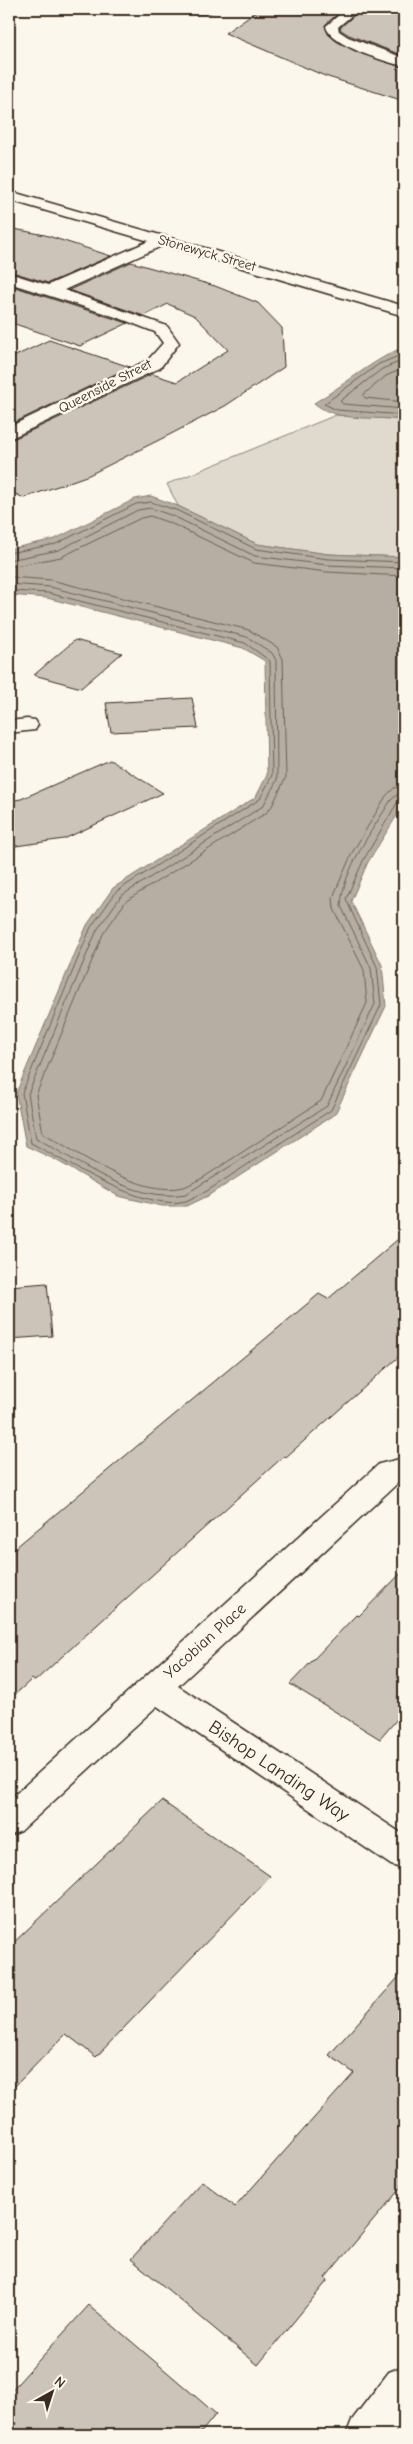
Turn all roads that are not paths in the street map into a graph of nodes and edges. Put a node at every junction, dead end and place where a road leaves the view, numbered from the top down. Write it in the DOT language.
graph roads {
  1 [pos="353,9"];
  2 [pos="404,62"];
  3 [pos="9,195"];
  4 [pos="164,240"];
  5 [pos="9,278"];
  6 [pos="49,291"];
  7 [pos="404,311"];
  8 [pos="9,434"];
  9 [pos="404,1469"];
  10 [pos="154,1687"];
  11 [pos="9,1821"];
  12 [pos="404,1854"];
  13 [pos="404,2388"];
  14 [pos="367,2435"];
  1 -- 2 [label="street"];
  3 -- 4 [label="street, Stonewyck Street"];
  4 -- 6 [label="street"];
  4 -- 7 [label="street, Stonewyck Street"];
  5 -- 6 [label="street, Queenside Street"];
  6 -- 8 [label="street, Queenside Street"];
  9 -- 10 [label="street, Yacobian Place"];
  10 -- 11 [label="street, Yacobian Place"];
  10 -- 12 [label="street, Bishop Landing Way"];
  13 -- 14 [label="street"];
}
